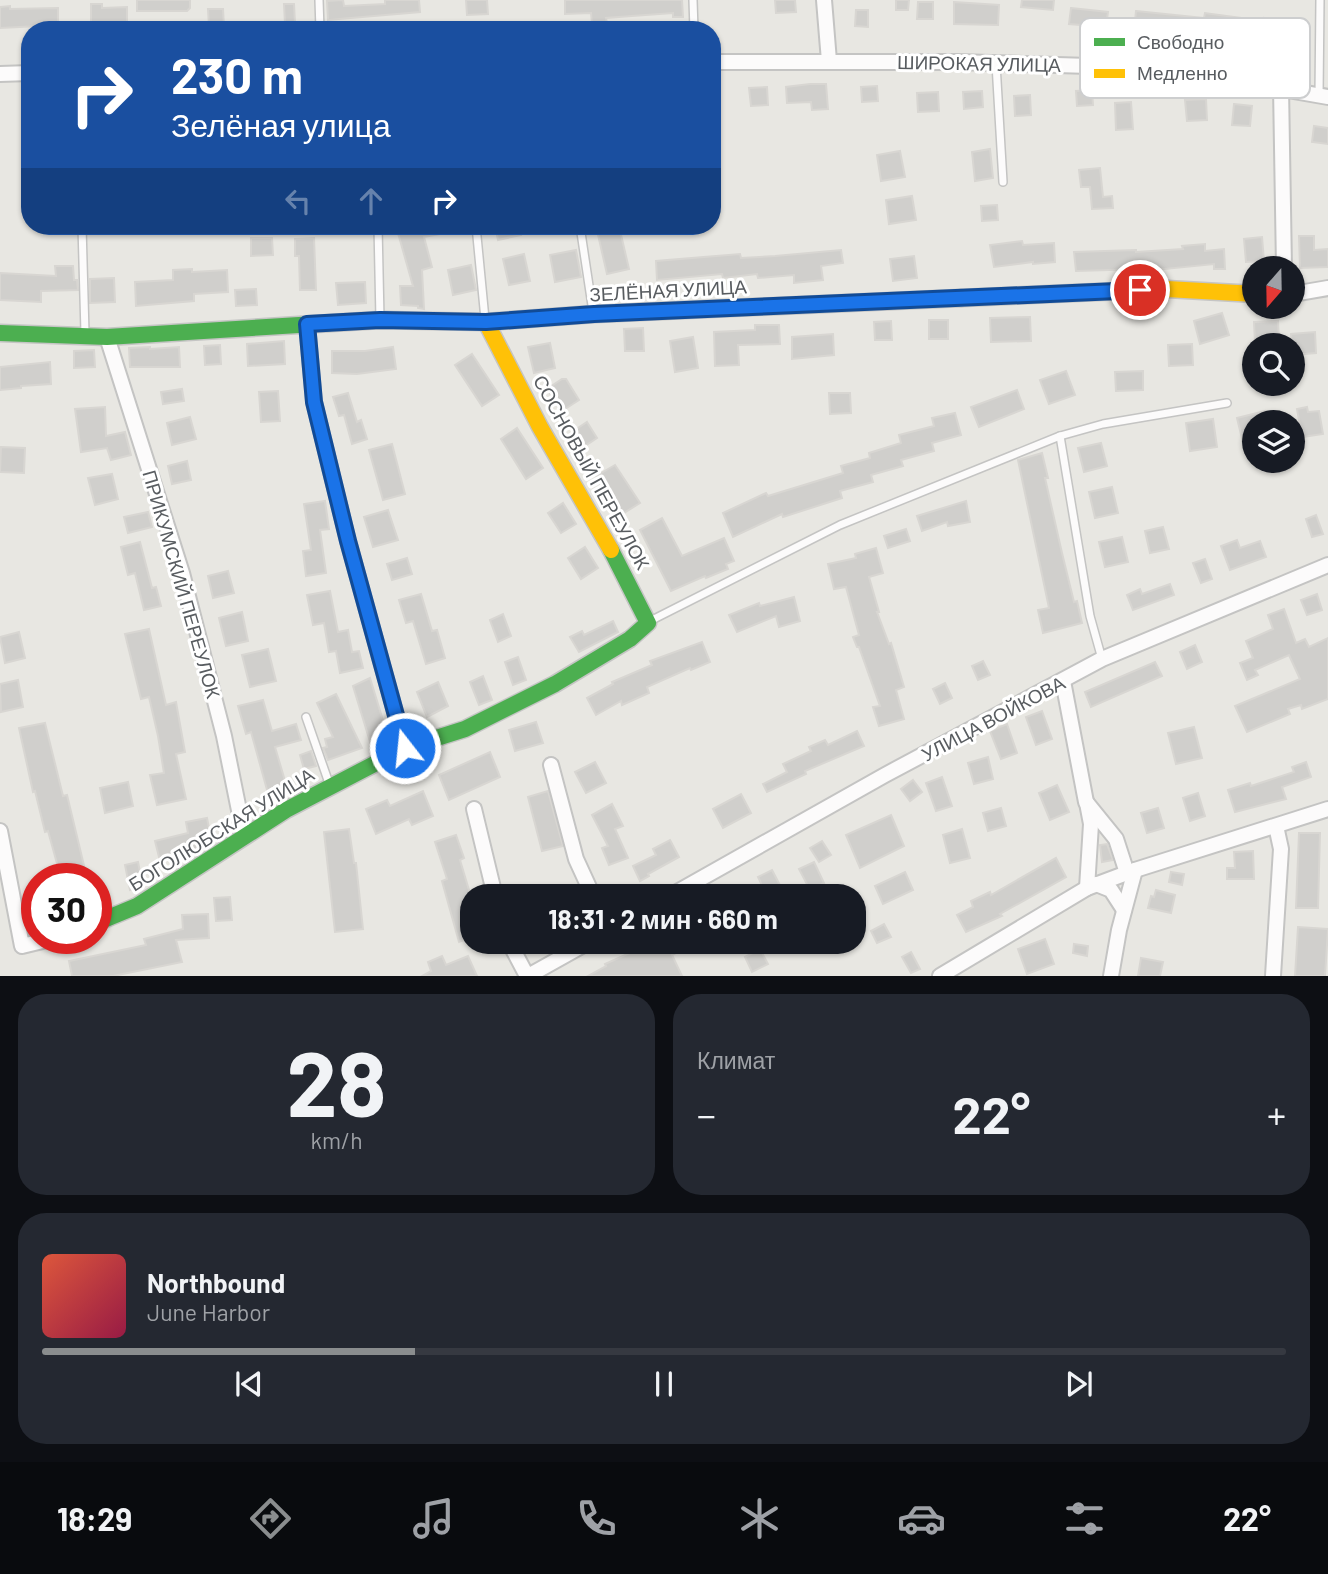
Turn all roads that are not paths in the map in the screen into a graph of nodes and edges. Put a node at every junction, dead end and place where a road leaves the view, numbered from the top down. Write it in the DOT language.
graph roads {
  1 [pos="319,0"];
  2 [pos="693,0"];
  3 [pos="824,0"];
  4 [pos="1320,0"];
  5 [pos="320,21"];
  6 [pos="694,21"];
  7 [pos="829,61"];
  8 [pos="721,62"];
  9 [pos="996,63"];
  10 [pos="1080,66"];
  11 [pos="21,73"];
  12 [pos="0,74"];
  13 [pos="1324,96"];
  14 [pos="1280,98"];
  15 [pos="1003,182"];
  16 [pos="82,235"];
  17 [pos="378,235"];
  18 [pos="477,235"];
  19 [pos="581,235"];
  20 [pos="1284,256"];
  21 [pos="1328,289"];
  22 [pos="1306,292"];
  23 [pos="1242,293"];
  24 [pos="594,314"];
  25 [pos="380,320"];
  26 [pos="486,322"];
  27 [pos="307,324"];
  28 [pos="0,333"];
  29 [pos="86,337"];
  30 [pos="107,337"];
  31 [pos="1227,403"];
  32 [pos="1060,436"];
  33 [pos="1328,565"];
  34 [pos="648,623"];
  35 [pos="1102,659"];
  36 [pos="1063,681"];
  37 [pos="306,717"];
  38 [pos="405,748"];
  39 [pos="551,765"];
  40 [pos="331,786"];
  41 [pos="1086,802"];
  42 [pos="474,809"];
  43 [pos="1328,809"];
  44 [pos="1276,825"];
  45 [pos="0,831"];
  46 [pos="244,835"];
  47 [pos="1131,871"];
  48 [pos="492,884"];
  49 [pos="587,884"];
  50 [pos="691,884"];
  51 [pos="1091,886"];
  52 [pos="1124,910"];
  53 [pos="112,916"];
  54 [pos="21,941"];
  55 [pos="516,954"];
  56 [pos="567,954"];
  57 [pos="528,975"];
  58 [pos="940,975"];
  59 [pos="1111,975"];
  60 [pos="1273,975"];
  1 -- 5 [label="lane"];
  2 -- 6 [label="lane"];
  3 -- 7 [label="street"];
  4 -- 13 [label="lane"];
  7 -- 8 [label="street, ШИРОКАЯ УЛИЦА"];
  7 -- 9 [label="street, ШИРОКАЯ УЛИЦА"];
  9 -- 10 [label="street, ШИРОКАЯ УЛИЦА"];
  9 -- 15 [label="lane"];
  11 -- 12 [label="street"];
  14 -- 20 [label="street"];
  16 -- 29 [label="lane"];
  17 -- 25 [label="lane"];
  18 -- 26 [label="lane"];
  19 -- 24 [label="lane"];
  21 -- 22 [label="street"];
  23 -- 24 [label="street, ЗЕЛЁНАЯ УЛИЦА"];
  24 -- 26 [label="street, ЗЕЛЁНАЯ УЛИЦА"];
  25 -- 26 [label="street, ЗЕЛЁНАЯ УЛИЦА"];
  25 -- 27 [label="street, ЗЕЛЁНАЯ УЛИЦА"];
  26 -- 34 [label="street, СОСНОВЫЙ ПЕРЕУЛОК"];
  27 -- 30 [label="street, ЗЕЛЁНАЯ УЛИЦА"];
  27 -- 38 [label="street"];
  28 -- 29 [label="street, ЗЕЛЁНАЯ УЛИЦА"];
  29 -- 30 [label="street, ЗЕЛЁНАЯ УЛИЦА"];
  30 -- 46 [label="street, ПРИКУМСКИЙ ПЕРЕУЛОК"];
  31 -- 32 [label="lane"];
  32 -- 34 [label="lane"];
  32 -- 35 [label="lane"];
  33 -- 35 [label="street, УЛИЦА ВОЙКОВА"];
  34 -- 38 [label="street, БОГОЛЮБСКАЯ УЛИЦА"];
  35 -- 36 [label="street, УЛИЦА ВОЙКОВА"];
  36 -- 41 [label="street"];
  36 -- 50 [label="street, УЛИЦА ВОЙКОВА"];
  37 -- 40 [label="lane"];
  38 -- 40 [label="street, БОГОЛЮБСКАЯ УЛИЦА"];
  39 -- 49 [label="street"];
  40 -- 46 [label="street, БОГОЛЮБСКАЯ УЛИЦА"];
  41 -- 47 [label="street"];
  41 -- 51 [label="street"];
  42 -- 48 [label="street"];
  43 -- 44 [label="street"];
  44 -- 47 [label="street"];
  44 -- 60 [label="street"];
  45 -- 54 [label="street"];
  46 -- 53 [label="street, БОГОЛЮБСКАЯ УЛИЦА"];
  47 -- 51 [label="street"];
  47 -- 52 [label="street"];
  51 -- 52 [label="street"];
  51 -- 58 [label="street"];
  52 -- 59 [label="street"];
  55 -- 57 [label="street"];
  56 -- 57 [label="street"];
}
